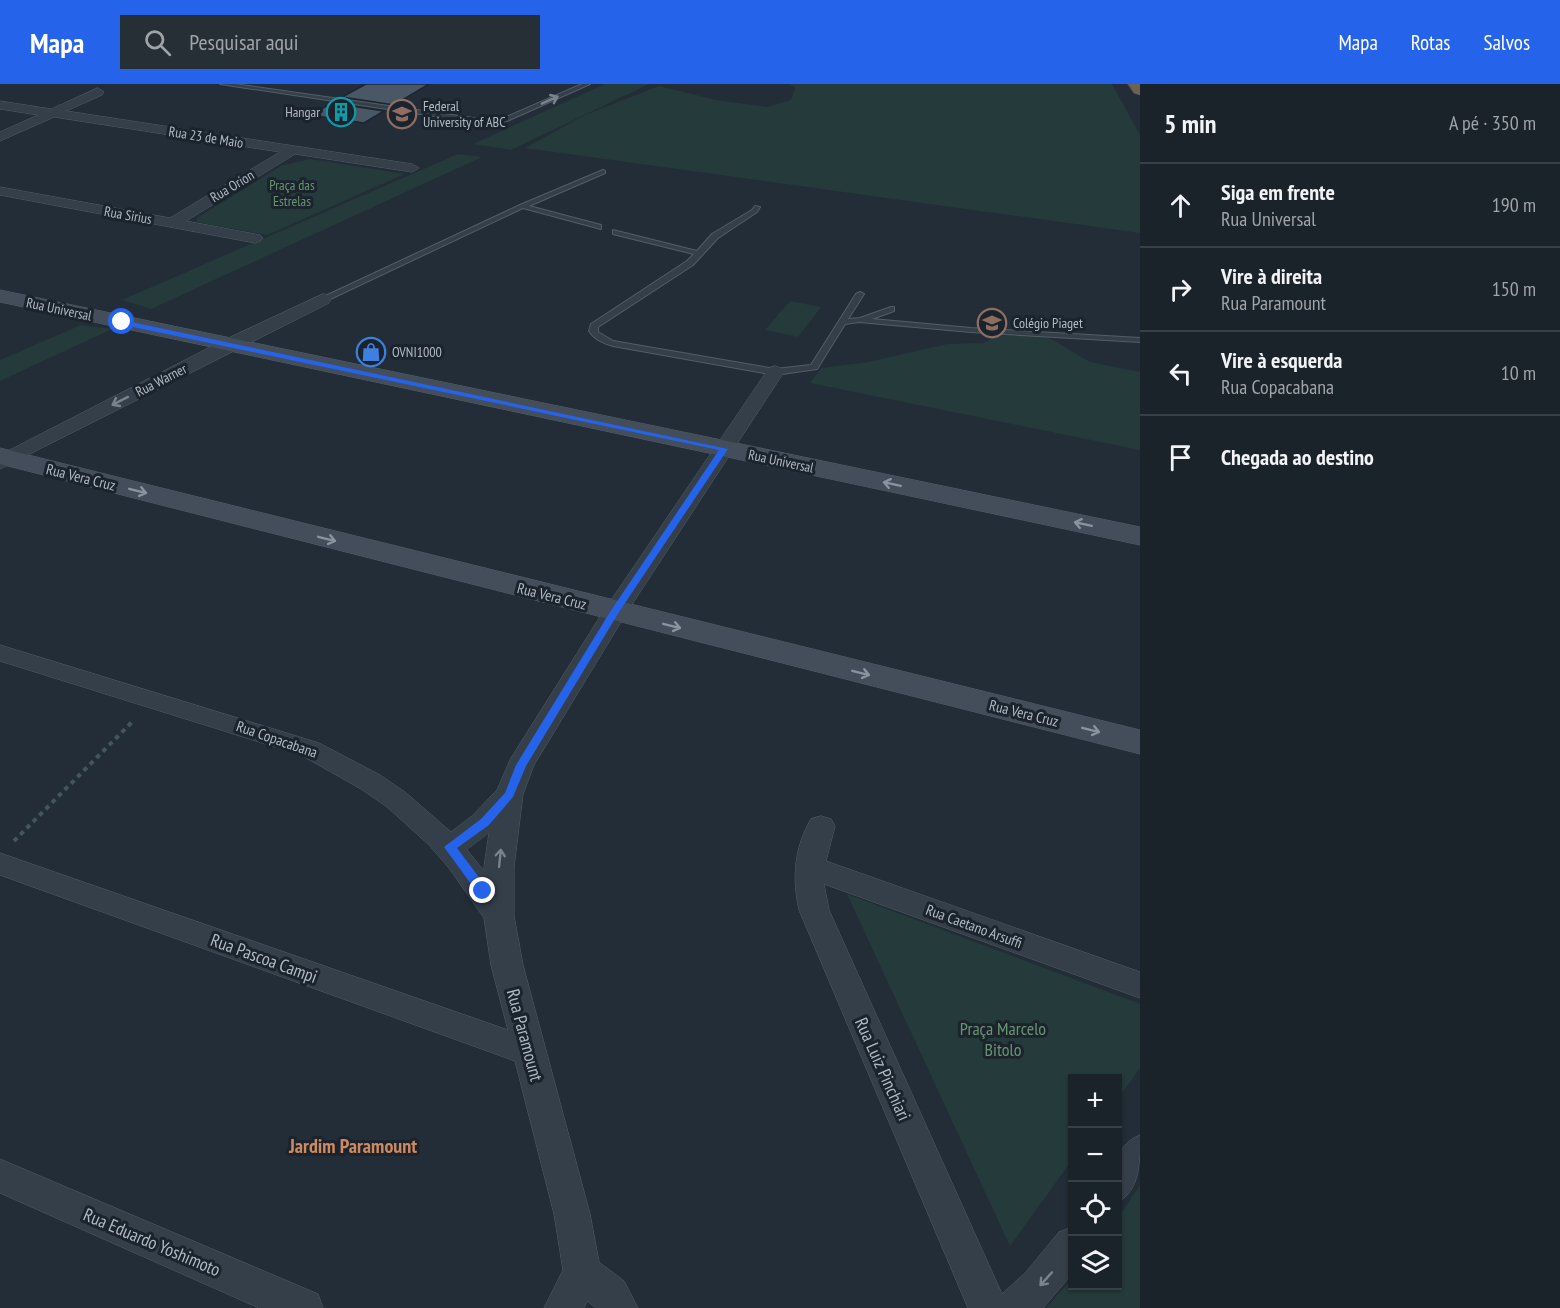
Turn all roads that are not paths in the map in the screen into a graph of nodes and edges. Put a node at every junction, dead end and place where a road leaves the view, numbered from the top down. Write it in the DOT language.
graph roads {
  1 [pos="223,84"];
  2 [pos="587,84"];
  3 [pos="1136,84"];
  4 [pos="1140,90"];
  5 [pos="98,92"];
  6 [pos="0,105"];
  7 [pos="51,113"];
  8 [pos="0,137"];
  9 [pos="292,150"];
  10 [pos="412,168"];
  11 [pos="603,171"];
  12 [pos="0,191"];
  13 [pos="522,206"];
  14 [pos="757,207"];
  15 [pos="172,223"];
  16 [pos="598,227"];
  17 [pos="616,232"];
  18 [pos="255,238"];
  19 [pos="697,253"];
  20 [pos="860,294"];
  21 [pos="0,296"];
  22 [pos="323,299"];
  23 [pos="891,309"];
  24 [pos="859,320"];
  25 [pos="842,321"];
  26 [pos="1140,340"];
  27 [pos="228,345"];
  28 [pos="775,372"];
  29 [pos="724,449"];
  30 [pos="3,459"];
  31 [pos="1140,536"];
  32 [pos="615,612"];
  33 [pos="0,652"];
  34 [pos="1140,742"];
  35 [pos="509,794"];
  36 [pos="820,826"];
  37 [pos="450,847"];
  38 [pos="4,856"];
  39 [pos="808,866"];
  40 [pos="499,916"];
  41 [pos="1140,985"];
  42 [pos="529,1052"];
  43 [pos="1140,1151"];
  44 [pos="0,1176"];
  45 [pos="1120,1182"];
  46 [pos="1068,1250"];
  47 [pos="582,1272"];
  48 [pos="304,1308"];
  49 [pos="563,1308"];
  50 [pos="619,1308"];
  51 [pos="988,1308"];
  52 [pos="1015,1308"];
  1 -- 2 [label="lane, one-way"];
  3 -- 4 [label="highway"];
  5 -- 7 [label="street"];
  6 -- 7 [label="street, Rua 23 de Maio"];
  7 -- 8 [label="street"];
  7 -- 9 [label="street, Rua 23 de Maio"];
  9 -- 10 [label="street, Rua 23 de Maio"];
  9 -- 15 [label="street, Rua Orion"];
  11 -- 13 [label="lane"];
  12 -- 15 [label="street, Rua Sirius"];
  13 -- 16 [label="lane"];
  13 -- 22 [label="lane"];
  14 -- 19 [label="lane"];
  15 -- 18 [label="street, Rua Sirius"];
  17 -- 19 [label="lane"];
  19 -- 28 [label="lane"];
  20 -- 25 [label="lane"];
  21 -- 27 [label="street, Rua Universal"];
  22 -- 27 [label="street, Rua Warner"];
  23 -- 24 [label="lane"];
  24 -- 25 [label="lane"];
  24 -- 26 [label="lane"];
  25 -- 28 [label="lane"];
  27 -- 29 [label="street, Rua Universal"];
  27 -- 30 [label="street, Rua Warner, one-way"];
  28 -- 29 [label="street, Rua Paramount"];
  31 -- 29 [label="street, Rua Universal, one-way"];
  29 -- 32 [label="street, Rua Paramount"];
  30 -- 32 [label="street, Rua Vera Cruz, one-way"];
  32 -- 34 [label="street, Rua Vera Cruz, one-way"];
  32 -- 35 [label="street, Rua Paramount"];
  33 -- 37 [label="street, Rua Copacabana"];
  35 -- 37 [label="street, Rua Paramount"];
  40 -- 35 [label="street, Rua Paramount, one-way"];
  36 -- 39 [label="street, Rua Luiz Pinchiari"];
  37 -- 40 [label="street, Rua Copacabana"];
  38 -- 42 [label="street, Rua Pascoa Campi"];
  39 -- 41 [label="street, Rua Caetano Arsuffi"];
  39 -- 51 [label="street, Rua Luiz Pinchiari"];
  40 -- 42 [label="street, Rua Paramount"];
  42 -- 47 [label="street, Rua Paramount"];
  43 -- 45 [label="street"];
  44 -- 48 [label="street, Rua Eduardo Yoshimoto"];
  46 -- 52 [label="street, one-way"];
  47 -- 49 [label="street"];
  47 -- 50 [label="street"];
}
